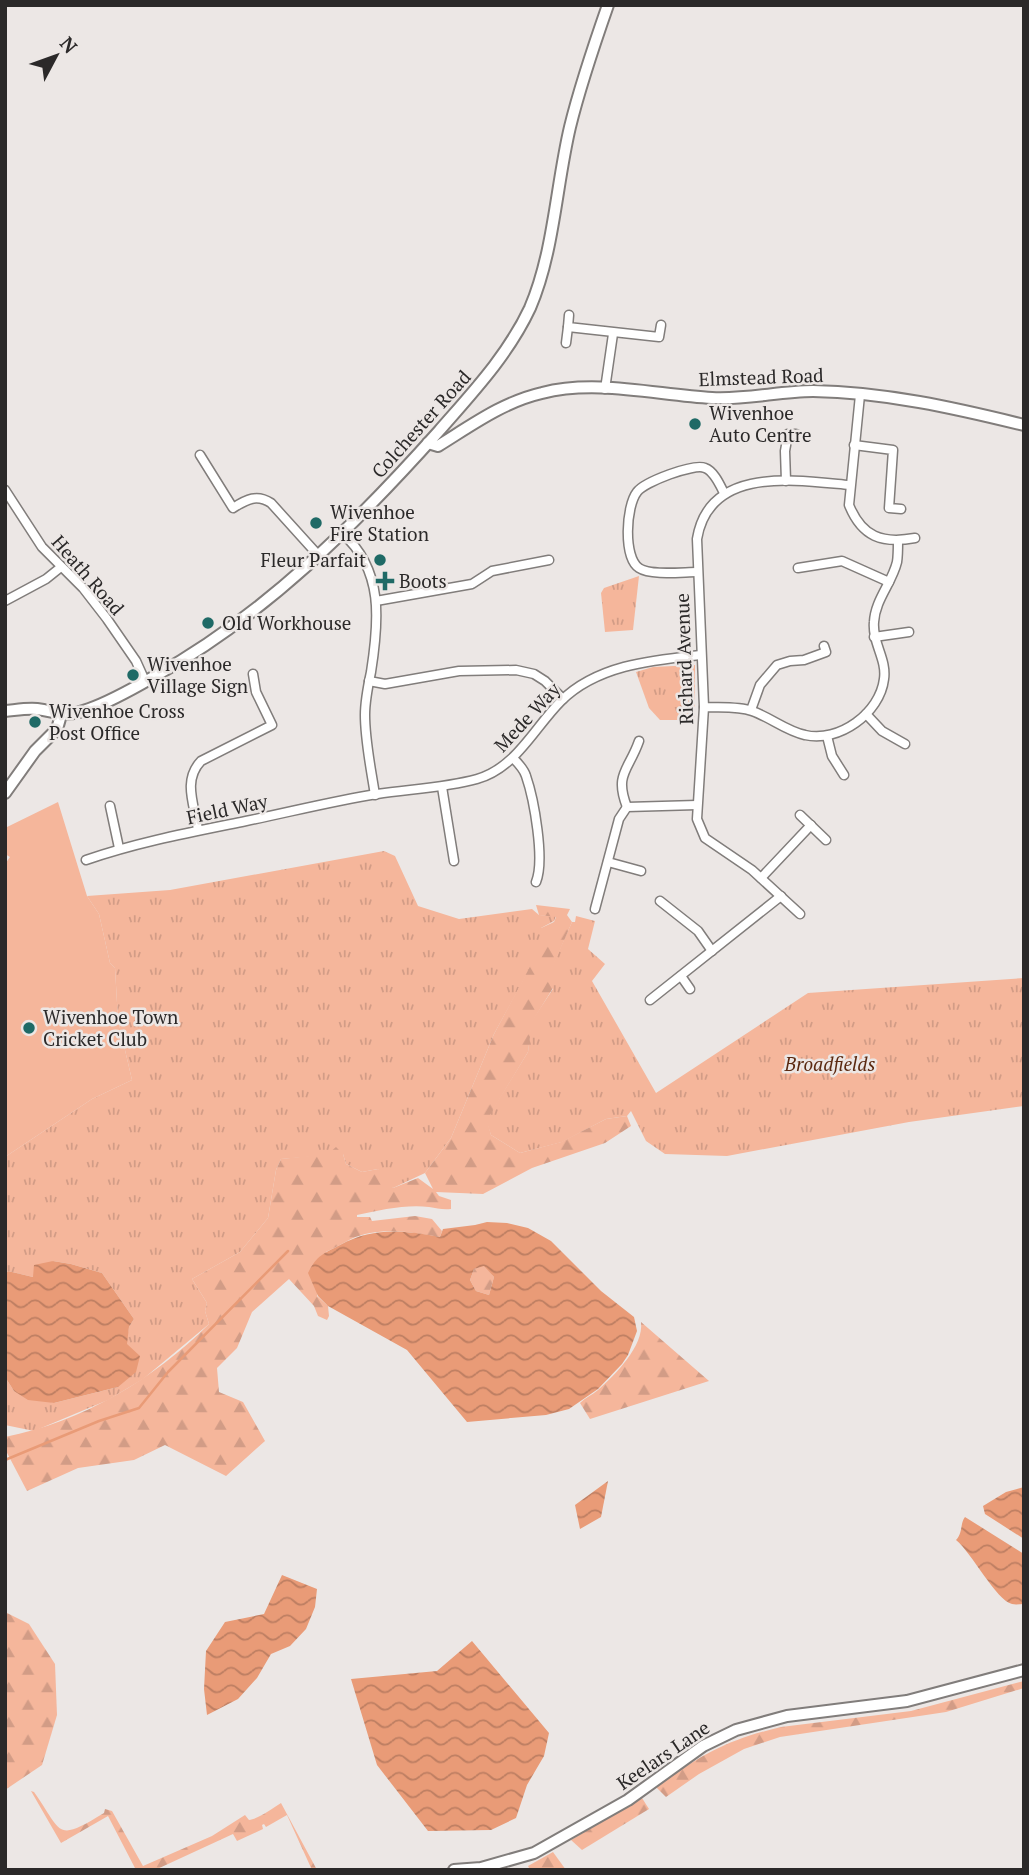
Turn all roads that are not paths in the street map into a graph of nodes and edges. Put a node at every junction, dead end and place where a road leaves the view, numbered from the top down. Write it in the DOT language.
graph roads {
  1 [pos="608,5"];
  2 [pos="569,315"];
  3 [pos="661,325"];
  4 [pos="568,327"];
  5 [pos="613,334"];
  6 [pos="566,342"];
  7 [pos="605,388"];
  8 [pos="860,395"];
  9 [pos="1024,425"];
  10 [pos="796,434"];
  11 [pos="428,443"];
  12 [pos="854,445"];
  13 [pos="200,455"];
  14 [pos="786,481"];
  15 [pos="849,485"];
  16 [pos="5,490"];
  17 [pos="724,493"];
  18 [pos="901,509"];
  19 [pos="342,533"];
  20 [pos="915,538"];
  21 [pos="898,541"];
  22 [pos="318,555"];
  23 [pos="61,567"];
  24 [pos="798,568"];
  25 [pos="542,571"];
  26 [pos="697,572"];
  27 [pos="889,582"];
  28 [pos="5,601"];
  29 [pos="376,601"];
  30 [pos="909,632"];
  31 [pos="874,637"];
  32 [pos="824,646"];
  33 [pos="700,655"];
  34 [pos="253,674"];
  35 [pos="145,681"];
  36 [pos="369,681"];
  37 [pos="563,699"];
  38 [pos="704,707"];
  39 [pos="5,710"];
  40 [pos="751,710"];
  41 [pos="866,714"];
  42 [pos="61,715"];
  43 [pos="827,736"];
  44 [pos="639,741"];
  45 [pos="905,744"];
  46 [pos="513,758"];
  47 [pos="844,775"];
  48 [pos="442,787"];
  49 [pos="5,793"];
  50 [pos="375,795"];
  51 [pos="697,805"];
  52 [pos="110,806"];
  53 [pos="627,807"];
  54 [pos="800,815"];
  55 [pos="811,825"];
  56 [pos="198,831"];
  57 [pos="826,840"];
  58 [pos="120,848"];
  59 [pos="86,860"];
  60 [pos="454,861"];
  61 [pos="608,862"];
  62 [pos="640,871"];
  63 [pos="761,878"];
  64 [pos="536,882"];
  65 [pos="780,896"];
  66 [pos="660,901"];
  67 [pos="680,902"];
  68 [pos="595,909"];
  69 [pos="673,912"];
  70 [pos="800,914"];
  71 [pos="712,951"];
  72 [pos="681,976"];
  73 [pos="690,989"];
  74 [pos="650,1000"];
  75 [pos="1024,1670"];
  76 [pos="454,1870"];
  1 -- 11 [label="street, Colchester Road"];
  2 -- 4 [label="street"];
  3 -- 5 [label="street"];
  4 -- 5 [label="street"];
  4 -- 6 [label="street"];
  5 -- 7 [label="street"];
  7 -- 8 [label="street, Elmstead Road"];
  7 -- 11 [label="street, Elmstead Road"];
  8 -- 9 [label="street, Elmstead Road"];
  8 -- 12 [label="street"];
  10 -- 14 [label="street"];
  11 -- 19 [label="street, Colchester Road"];
  12 -- 15 [label="street"];
  12 -- 18 [label="street"];
  13 -- 22 [label="street"];
  14 -- 15 [label="street"];
  14 -- 17 [label="street"];
  15 -- 21 [label="street"];
  16 -- 23 [label="street, Heath Road"];
  17 -- 26 [label="street, Richard Avenue"];
  17 -- 26 [label="street"];
  19 -- 22 [label="street, Colchester Road"];
  19 -- 29 [label="street"];
  20 -- 21 [label="street"];
  21 -- 27 [label="street"];
  22 -- 35 [label="street, Colchester Road"];
  23 -- 28 [label="street"];
  23 -- 35 [label="street, Heath Road"];
  24 -- 27 [label="street"];
  25 -- 29 [label="street"];
  26 -- 33 [label="street, Richard Avenue"];
  27 -- 31 [label="street"];
  29 -- 36 [label="street"];
  30 -- 31 [label="street"];
  31 -- 41 [label="street"];
  32 -- 40 [label="street"];
  33 -- 37 [label="street, Mede Way"];
  33 -- 38 [label="street, Richard Avenue"];
  34 -- 56 [label="street"];
  35 -- 42 [label="street, Colchester Road"];
  36 -- 37 [label="street"];
  36 -- 50 [label="street"];
  37 -- 46 [label="street, Mede Way"];
  38 -- 40 [label="street"];
  38 -- 51 [label="street, Richard Avenue"];
  39 -- 42 [label="street"];
  40 -- 43 [label="street"];
  41 -- 43 [label="street"];
  41 -- 45 [label="street"];
  42 -- 49 [label="street"];
  43 -- 47 [label="street"];
  44 -- 53 [label="street"];
  46 -- 48 [label="street, Mede Way"];
  46 -- 64 [label="street"];
  48 -- 50 [label="street, Mede Way"];
  48 -- 60 [label="street"];
  50 -- 56 [label="street, Field Way"];
  51 -- 53 [label="street"];
  51 -- 63 [label="street, Richard Avenue"];
  52 -- 58 [label="street"];
  53 -- 61 [label="street"];
  54 -- 55 [label="street"];
  55 -- 57 [label="street"];
  55 -- 63 [label="street"];
  56 -- 58 [label="street, Field Way"];
  58 -- 59 [label="street, Field Way"];
  61 -- 62 [label="street"];
  61 -- 68 [label="street"];
  63 -- 65 [label="street, Richard Avenue"];
  65 -- 70 [label="street, Richard Avenue"];
  65 -- 71 [label="street"];
  66 -- 69 [label="street"];
  67 -- 69 [label="street"];
  69 -- 71 [label="street"];
  71 -- 72 [label="street"];
  72 -- 73 [label="street"];
  72 -- 74 [label="street"];
  75 -- 76 [label="street, Keelars Lane"];
}
